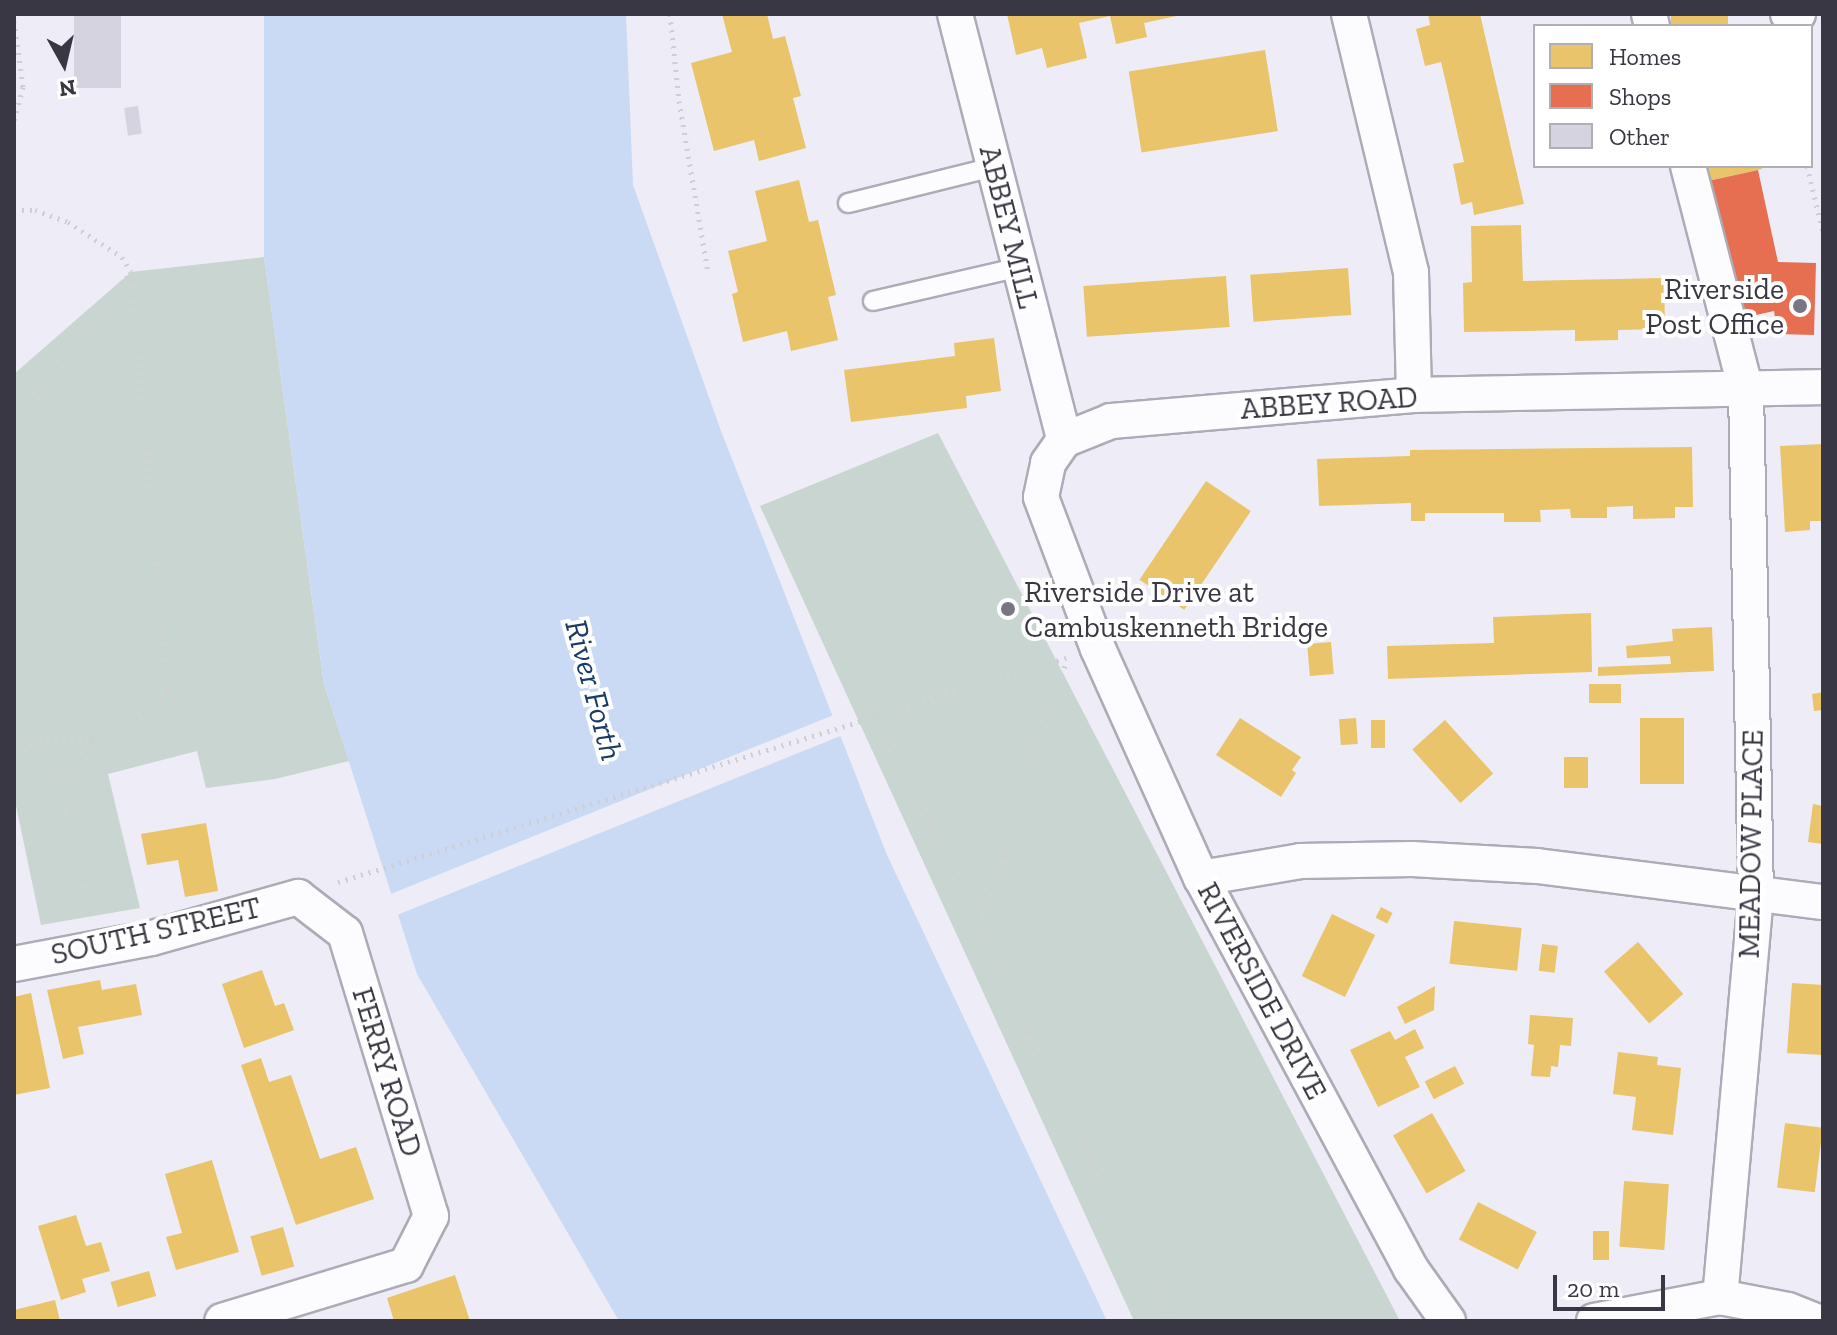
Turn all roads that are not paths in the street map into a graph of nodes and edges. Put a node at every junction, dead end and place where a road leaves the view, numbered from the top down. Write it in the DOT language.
graph roads {
  1 [pos="955,14"];
  2 [pos="1349,14"];
  3 [pos="994,167"];
  4 [pos="1689,168"];
  5 [pos="848,203"];
  6 [pos="1020,267"];
  7 [pos="873,301"];
  8 [pos="1823,387"];
  9 [pos="1746,390"];
  10 [pos="1414,395"];
  11 [pos="1064,440"];
  12 [pos="1201,878"];
  13 [pos="1756,895"];
  14 [pos="298,897"];
  15 [pos="1823,902"];
  16 [pos="14,964"];
  17 [pos="1720,1297"];
  18 [pos="222,1321"];
  19 [pos="1448,1321"];
  20 [pos="1594,1321"];
  21 [pos="1815,1321"];
  1 -- 3 [label="street, ABBEY MILL"];
  2 -- 10 [label="street"];
  3 -- 5 [label="lane"];
  3 -- 6 [label="street, ABBEY MILL"];
  4 -- 9 [label="street, MEADOW PLACE"];
  6 -- 7 [label="lane"];
  6 -- 11 [label="street, ABBEY MILL"];
  8 -- 9 [label="street, ABBEY ROAD"];
  9 -- 10 [label="street, ABBEY ROAD"];
  9 -- 13 [label="street, MEADOW PLACE"];
  10 -- 11 [label="street, ABBEY ROAD"];
  11 -- 12 [label="street, RIVERSIDE DRIVE"];
  12 -- 13 [label="street"];
  12 -- 19 [label="street, RIVERSIDE DRIVE"];
  13 -- 15 [label="street"];
  13 -- 17 [label="street, MEADOW PLACE"];
  14 -- 16 [label="street, SOUTH STREET"];
  14 -- 18 [label="street, FERRY ROAD"];
  17 -- 20 [label="street"];
  17 -- 21 [label="street"];
}
